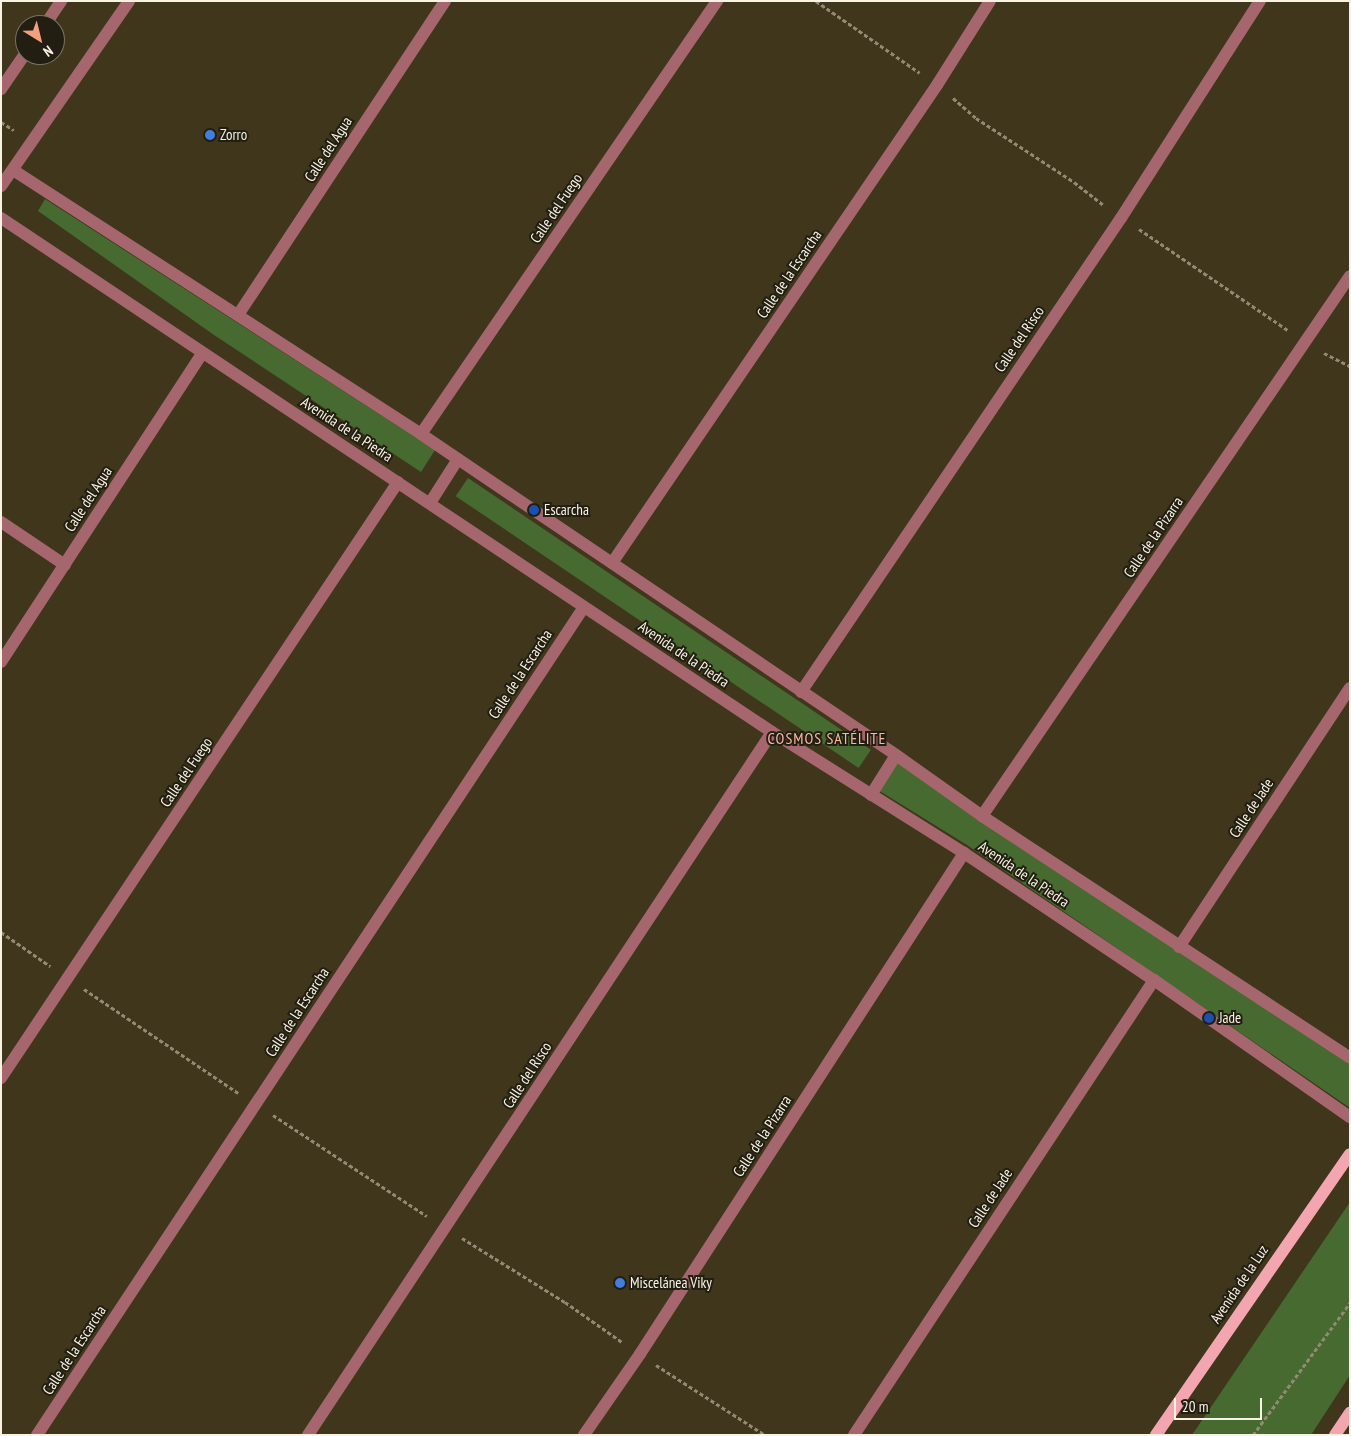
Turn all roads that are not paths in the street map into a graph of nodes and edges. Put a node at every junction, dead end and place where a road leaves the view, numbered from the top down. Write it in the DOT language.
graph roads {
  1 [pos="61,1"];
  2 [pos="128,1"];
  3 [pos="445,1"];
  4 [pos="717,1"];
  5 [pos="990,1"];
  6 [pos="1260,1"];
  7 [pos="52,15"];
  8 [pos="18,65"];
  9 [pos="1,90"];
  10 [pos="13,170"];
  11 [pos="1,186"];
  12 [pos="1,218"];
  13 [pos="1350,276"];
  14 [pos="238,315"];
  15 [pos="202,354"];
  16 [pos="421,434"];
  17 [pos="458,459"];
  18 [pos="398,482"];
  19 [pos="430,504"];
  20 [pos="1,522"];
  21 [pos="612,563"];
  22 [pos="65,565"];
  23 [pos="584,607"];
  24 [pos="1,662"];
  25 [pos="1350,688"];
  26 [pos="801,692"];
  27 [pos="772,732"];
  28 [pos="896,755"];
  29 [pos="871,795"];
  30 [pos="982,816"];
  31 [pos="964,853"];
  32 [pos="1179,947"];
  33 [pos="1154,980"];
  34 [pos="1350,1058"];
  35 [pos="1,1078"];
  36 [pos="1350,1116"];
  37 [pos="1350,1154"];
  38 [pos="1350,1413"];
  39 [pos="37,1435"];
  40 [pos="308,1435"];
  41 [pos="584,1435"];
  42 [pos="854,1435"];
  43 [pos="1156,1435"];
  44 [pos="1335,1435"];
  1 -- 7 [label="street"];
  2 -- 10 [label="street"];
  3 -- 14 [label="street, Calle del Agua"];
  4 -- 16 [label="street, Calle del Fuego"];
  5 -- 21 [label="street, Calle de la Escarcha"];
  6 -- 26 [label="street, Calle del Risco"];
  8 -- 9 [label="street"];
  10 -- 11 [label="street"];
  10 -- 14 [label="street, Avenida de la Piedra"];
  12 -- 15 [label="street, Avenida de la Piedra"];
  13 -- 30 [label="street, Calle de la Pizarra"];
  14 -- 16 [label="street, Avenida de la Piedra"];
  15 -- 18 [label="street, Avenida de la Piedra"];
  15 -- 22 [label="street, Calle del Agua"];
  16 -- 17 [label="street, Avenida de la Piedra"];
  17 -- 19 [label="street"];
  17 -- 21 [label="street, Avenida de la Piedra"];
  18 -- 19 [label="street, Avenida de la Piedra"];
  18 -- 35 [label="street, Calle del Fuego"];
  19 -- 23 [label="street, Avenida de la Piedra"];
  20 -- 22 [label="street"];
  21 -- 26 [label="street, Avenida de la Piedra"];
  22 -- 24 [label="street, Calle del Agua"];
  23 -- 27 [label="street, Avenida de la Piedra"];
  23 -- 39 [label="street, Calle de la Escarcha"];
  25 -- 32 [label="street, Calle de Jade"];
  26 -- 28 [label="street, Avenida de la Piedra"];
  27 -- 29 [label="street, Avenida de la Piedra"];
  27 -- 40 [label="street, Calle del Risco"];
  28 -- 29 [label="street"];
  28 -- 30 [label="street, Avenida de la Piedra"];
  29 -- 31 [label="street, Avenida de la Piedra"];
  30 -- 32 [label="street, Avenida de la Piedra"];
  31 -- 33 [label="street, Avenida de la Piedra"];
  31 -- 41 [label="street, Calle de la Pizarra"];
  32 -- 34 [label="street, Avenida de la Piedra"];
  33 -- 36 [label="street, Avenida de la Piedra"];
  33 -- 42 [label="street, Calle de Jade"];
  37 -- 43 [label="main road, Avenida de la Luz"];
  38 -- 44 [label="main road"];
}
